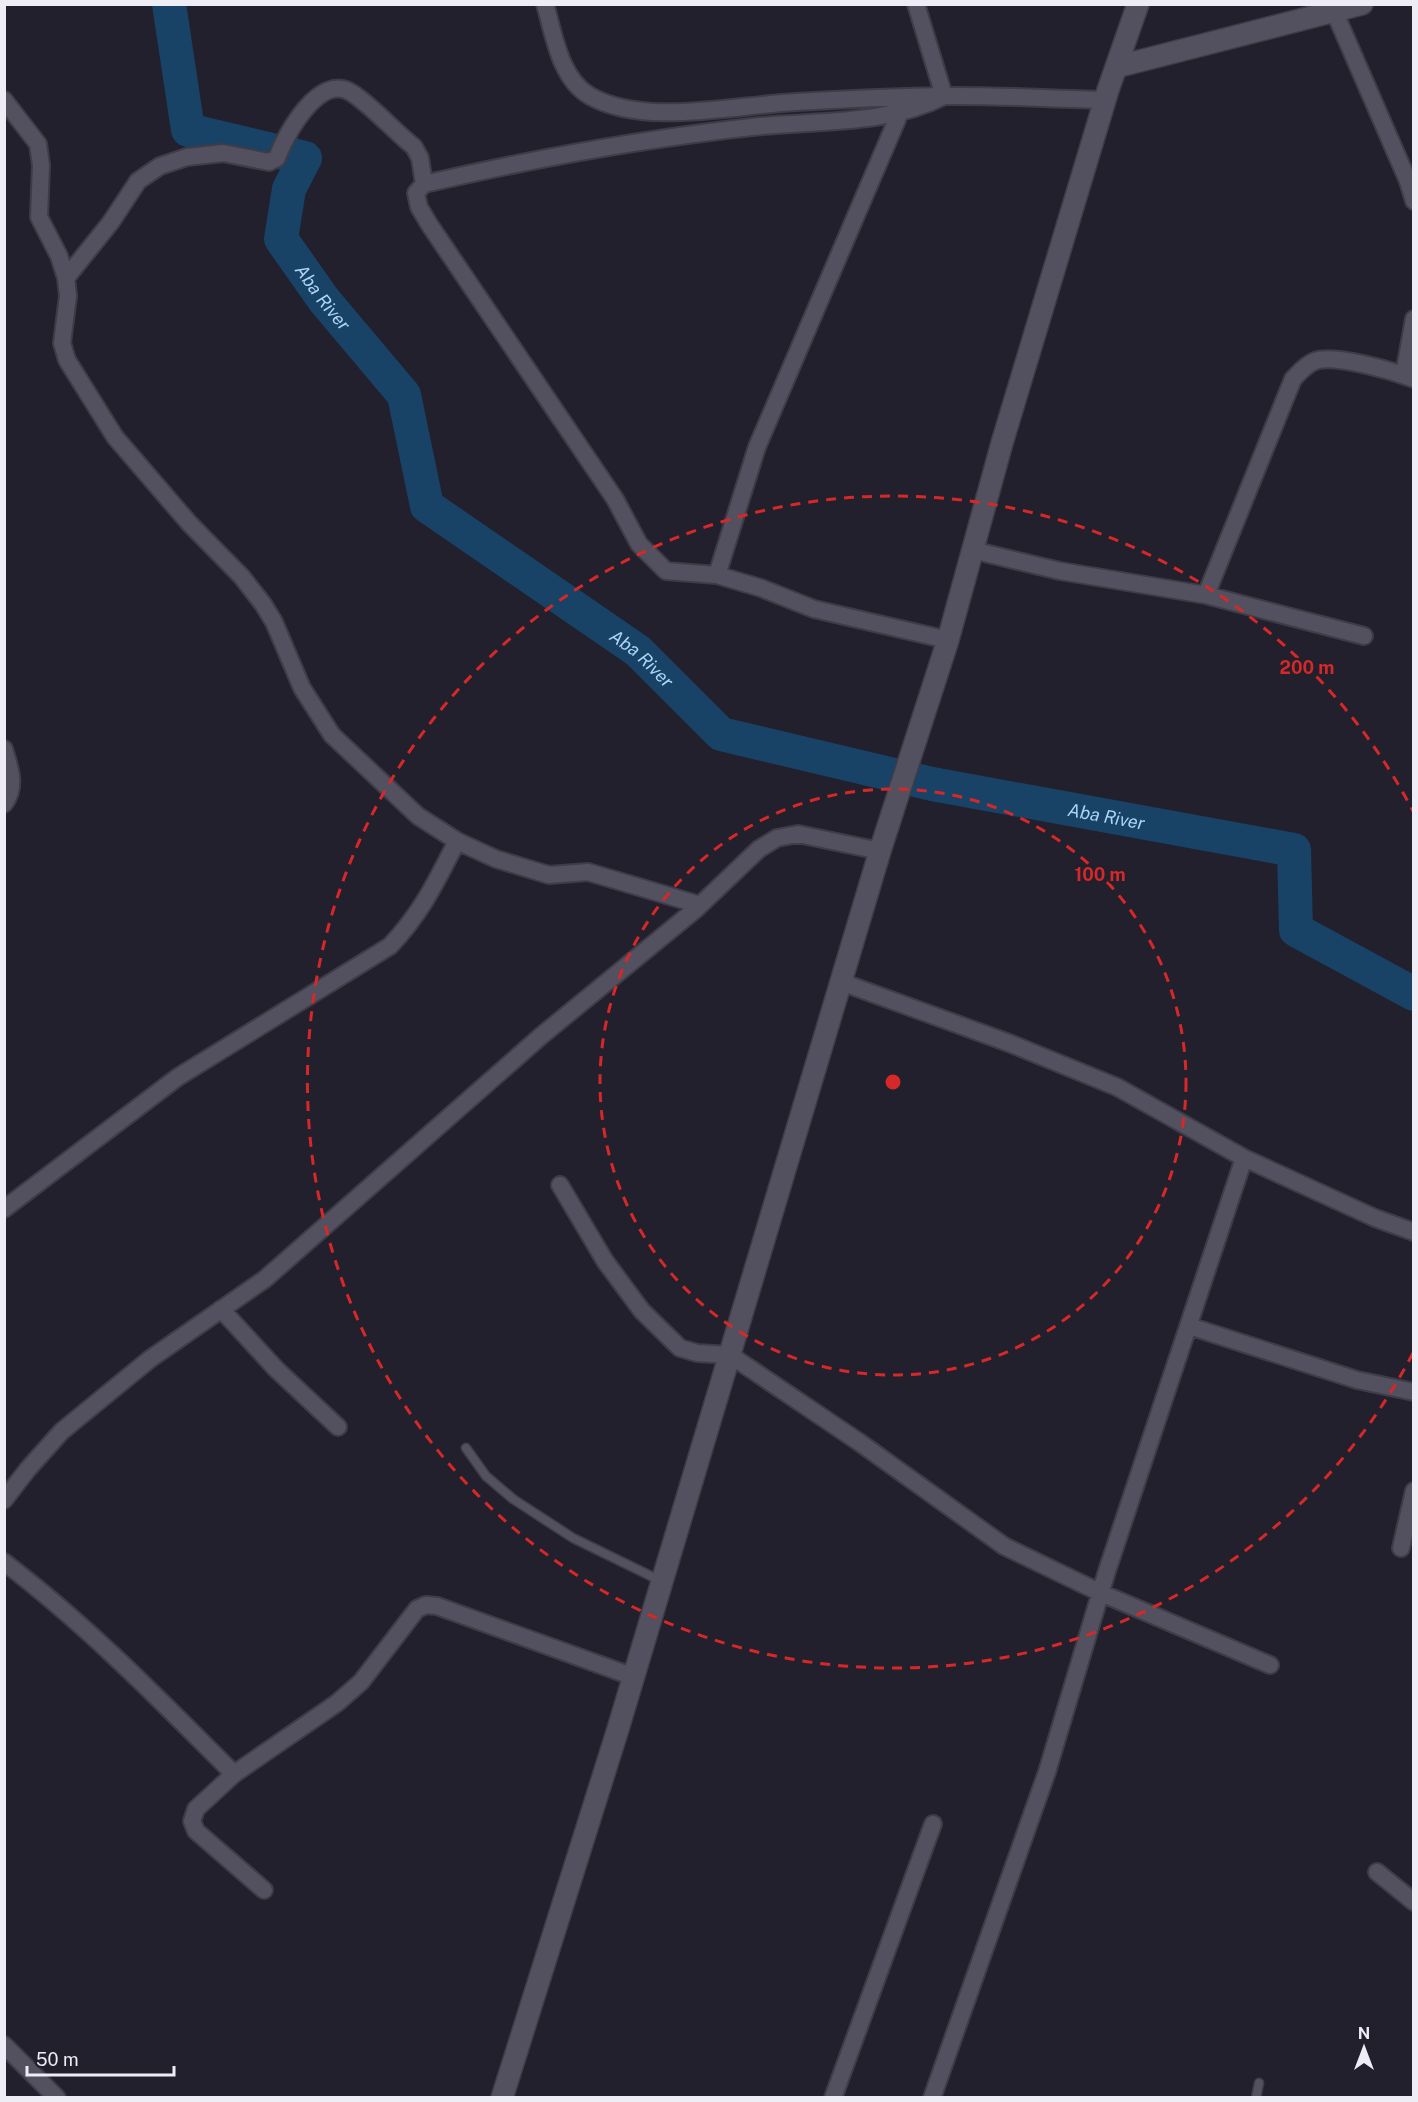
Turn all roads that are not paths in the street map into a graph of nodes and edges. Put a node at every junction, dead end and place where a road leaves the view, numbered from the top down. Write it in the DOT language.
graph roads {
  1 [pos="545,4"];
  2 [pos="916,4"];
  3 [pos="1138,4"];
  4 [pos="1362,4"];
  5 [pos="1335,13"];
  6 [pos="1116,67"];
  7 [pos="944,96"];
  8 [pos="4,100"];
  9 [pos="1106,100"];
  10 [pos="899,115"];
  11 [pos="424,184"];
  12 [pos="1413,201"];
  13 [pos="66,278"];
  14 [pos="1413,319"];
  15 [pos="1409,377"];
  16 [pos="972,550"];
  17 [pos="717,575"];
  18 [pos="1206,595"];
  19 [pos="1364,636"];
  20 [pos="948,640"];
  21 [pos="4,749"];
  22 [pos="4,804"];
  23 [pos="457,841"];
  24 [pos="880,851"];
  25 [pos="700,905"];
  26 [pos="841,982"];
  27 [pos="1244,1158"];
  28 [pos="560,1185"];
  29 [pos="4,1209"];
  30 [pos="1413,1232"];
  31 [pos="222,1309"];
  32 [pos="1189,1326"];
  33 [pos="730,1355"];
  34 [pos="1413,1392"];
  35 [pos="338,1427"];
  36 [pos="466,1448"];
  37 [pos="1413,1491"];
  38 [pos="4,1500"];
  39 [pos="1401,1548"];
  40 [pos="4,1562"];
  41 [pos="662,1581"];
  42 [pos="1101,1593"];
  43 [pos="1270,1665"];
  44 [pos="634,1677"];
  45 [pos="234,1774"];
  46 [pos="933,1824"];
  47 [pos="1377,1872"];
  48 [pos="264,1890"];
  49 [pos="1413,1902"];
  50 [pos="4,2045"];
  51 [pos="1259,2083"];
  52 [pos="57,2097"];
  53 [pos="502,2097"];
  54 [pos="833,2097"];
  55 [pos="932,2097"];
  56 [pos="1256,2097"];
  1 -- 7 [label="street"];
  2 -- 7 [label="street"];
  3 -- 6 [label="street"];
  4 -- 5 [label="street"];
  5 -- 6 [label="street"];
  5 -- 12 [label="street"];
  6 -- 9 [label="street"];
  7 -- 9 [label="street"];
  7 -- 10 [label="street"];
  8 -- 13 [label="street"];
  9 -- 16 [label="street"];
  10 -- 11 [label="street"];
  10 -- 17 [label="street"];
  11 -- 13 [label="street"];
  11 -- 17 [label="street"];
  13 -- 23 [label="street"];
  14 -- 15 [label="street"];
  15 -- 18 [label="street"];
  16 -- 18 [label="street"];
  16 -- 20 [label="street"];
  17 -- 20 [label="street"];
  18 -- 19 [label="street"];
  20 -- 24 [label="street"];
  21 -- 22 [label="street"];
  23 -- 25 [label="street"];
  23 -- 29 [label="street"];
  24 -- 25 [label="street"];
  24 -- 26 [label="street"];
  25 -- 31 [label="street"];
  26 -- 27 [label="street"];
  26 -- 33 [label="street"];
  27 -- 30 [label="street"];
  27 -- 32 [label="street"];
  28 -- 33 [label="street"];
  31 -- 35 [label="street"];
  31 -- 38 [label="street"];
  32 -- 34 [label="street"];
  32 -- 42 [label="street"];
  33 -- 41 [label="street"];
  33 -- 42 [label="street"];
  36 -- 41 [label="lane"];
  37 -- 39 [label="street"];
  40 -- 45 [label="street"];
  41 -- 44 [label="street"];
  42 -- 43 [label="street"];
  42 -- 55 [label="street"];
  44 -- 45 [label="street"];
  44 -- 53 [label="street"];
  45 -- 48 [label="street"];
  46 -- 54 [label="street"];
  47 -- 49 [label="street"];
  50 -- 52 [label="street"];
  51 -- 56 [label="lane"];
}
